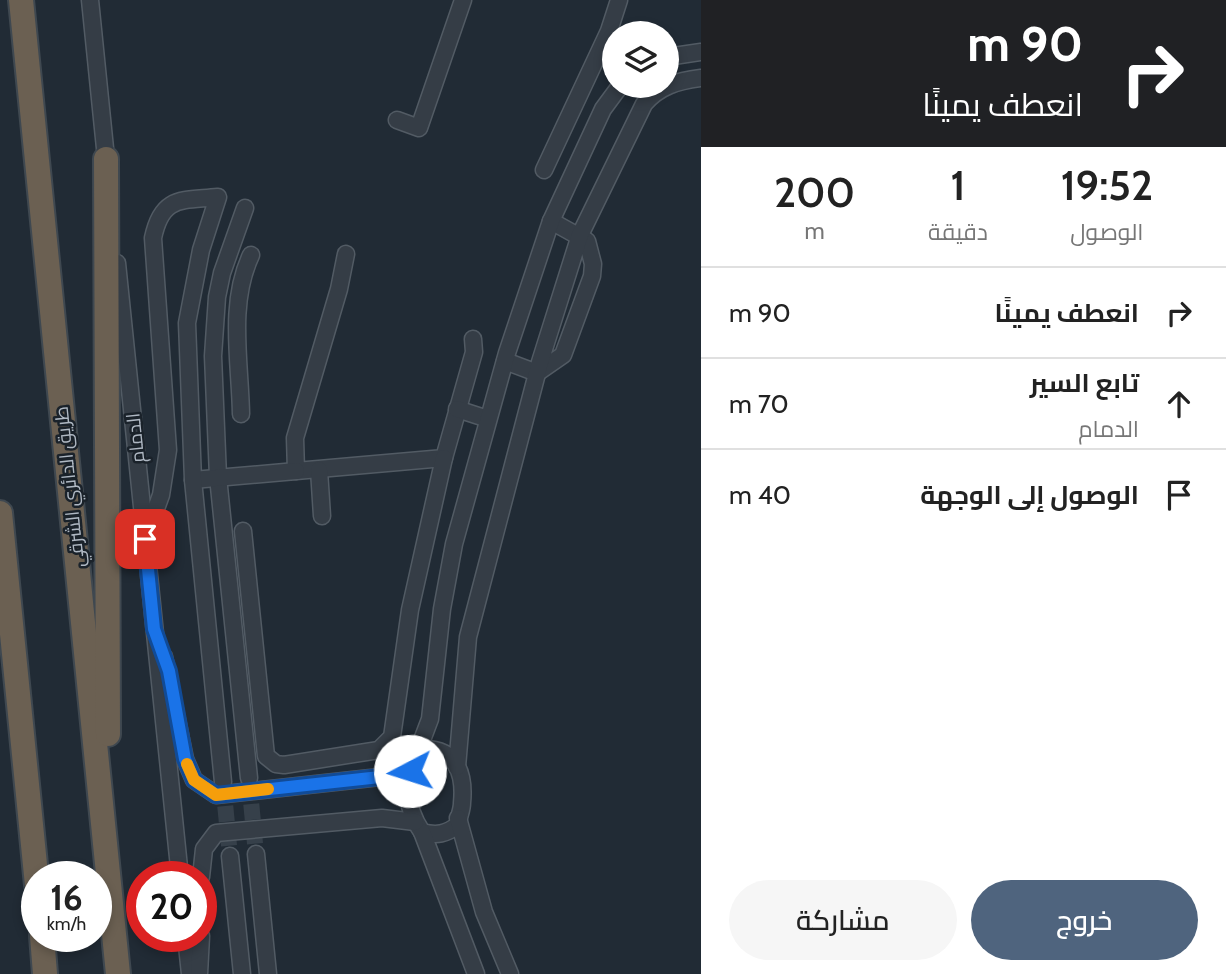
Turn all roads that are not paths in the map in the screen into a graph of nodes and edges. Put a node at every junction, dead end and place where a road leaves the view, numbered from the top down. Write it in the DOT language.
graph roads {
  1 [pos="21,0"];
  2 [pos="90,0"];
  3 [pos="463,0"];
  4 [pos="619,0"];
  5 [pos="701,52"];
  6 [pos="679,55"];
  7 [pos="701,78"];
  8 [pos="611,98"];
  9 [pos="397,120"];
  10 [pos="106,159"];
  11 [pos="544,170"];
  12 [pos="245,208"];
  13 [pos="551,221"];
  14 [pos="580,235"];
  15 [pos="346,254"];
  16 [pos="251,255"];
  17 [pos="473,339"];
  18 [pos="213,356"];
  19 [pos="239,358"];
  20 [pos="505,361"];
  21 [pos="537,373"];
  22 [pos="457,409"];
  23 [pos="241,414"];
  24 [pos="488,419"];
  25 [pos="444,458"];
  26 [pos="320,470"];
  27 [pos="296,471"];
  28 [pos="218,477"];
  29 [pos="193,480"];
  30 [pos="0,513"];
  31 [pos="323,516"];
  32 [pos="243,531"];
  33 [pos="145,539"];
  34 [pos="442,609"];
  35 [pos="474,611"];
  36 [pos="154,629"];
  37 [pos="414,759"];
  38 [pos="457,766"];
  39 [pos="249,778"];
  40 [pos="223,782"];
  41 [pos="458,818"];
  42 [pos="419,827"];
  43 [pos="256,854"];
  44 [pos="230,856"];
  45 [pos="35,861"];
  46 [pos="106,861"];
  47 [pos="108,861"];
  48 [pos="178,861"];
  49 [pos="203,861"];
  50 [pos="112,918"];
  51 [pos="44,952"];
  52 [pos="188,952"];
  53 [pos="200,952"];
  54 [pos="46,974"];
  55 [pos="118,974"];
  56 [pos="190,974"];
  57 [pos="199,974"];
  58 [pos="242,974"];
  59 [pos="268,974"];
  60 [pos="475,974"];
  61 [pos="510,974"];
  1 -- 46 [label="highway, طريق الدائري الشرقي"];
  2 -- 10 [label="street, الدمام"];
  3 -- 9 [label="street"];
  4 -- 11 [label="street"];
  5 -- 6 [label="street"];
  7 -- 14 [label="street"];
  8 -- 13 [label="street"];
  10 -- 33 [label="street, الدمام"];
  10 -- 47 [label="highway"];
  12 -- 18 [label="street"];
  13 -- 14 [label="street"];
  13 -- 20 [label="street"];
  14 -- 21 [label="street"];
  14 -- 21 [label="street"];
  15 -- 27 [label="street"];
  16 -- 19 [label="street"];
  17 -- 22 [label="street"];
  18 -- 19 [label="street"];
  18 -- 28 [label="street"];
  19 -- 23 [label="street"];
  20 -- 21 [label="street"];
  20 -- 24 [label="street"];
  21 -- 35 [label="street"];
  22 -- 24 [label="street"];
  22 -- 25 [label="street"];
  24 -- 34 [label="street"];
  25 -- 26 [label="street"];
  25 -- 32 [label="street"];
  26 -- 27 [label="street"];
  26 -- 31 [label="street"];
  27 -- 28 [label="street"];
  28 -- 29 [label="street"];
  28 -- 39 [label="street"];
  29 -- 33 [label="street"];
  29 -- 40 [label="street"];
  30 -- 45 [label="highway"];
  33 -- 36 [label="street, الدمام"];
  34 -- 35 [label="street"];
  34 -- 37 [label="street"];
  35 -- 38 [label="street"];
  36 -- 37 [label="street"];
  36 -- 48 [label="street, الدمام"];
  37 -- 38 [label="street"];
  37 -- 42 [label="street"];
  38 -- 41 [label="street"];
  41 -- 42 [label="street"];
  41 -- 61 [label="street"];
  42 -- 49 [label="street"];
  42 -- 60 [label="street"];
  43 -- 59 [label="street"];
  44 -- 58 [label="street"];
  50 -- 55 [label="highway, طريق الدائري الشرقي"];
  51 -- 54 [label="highway"];
  52 -- 56 [label="street"];
  53 -- 57 [label="street"];
}
